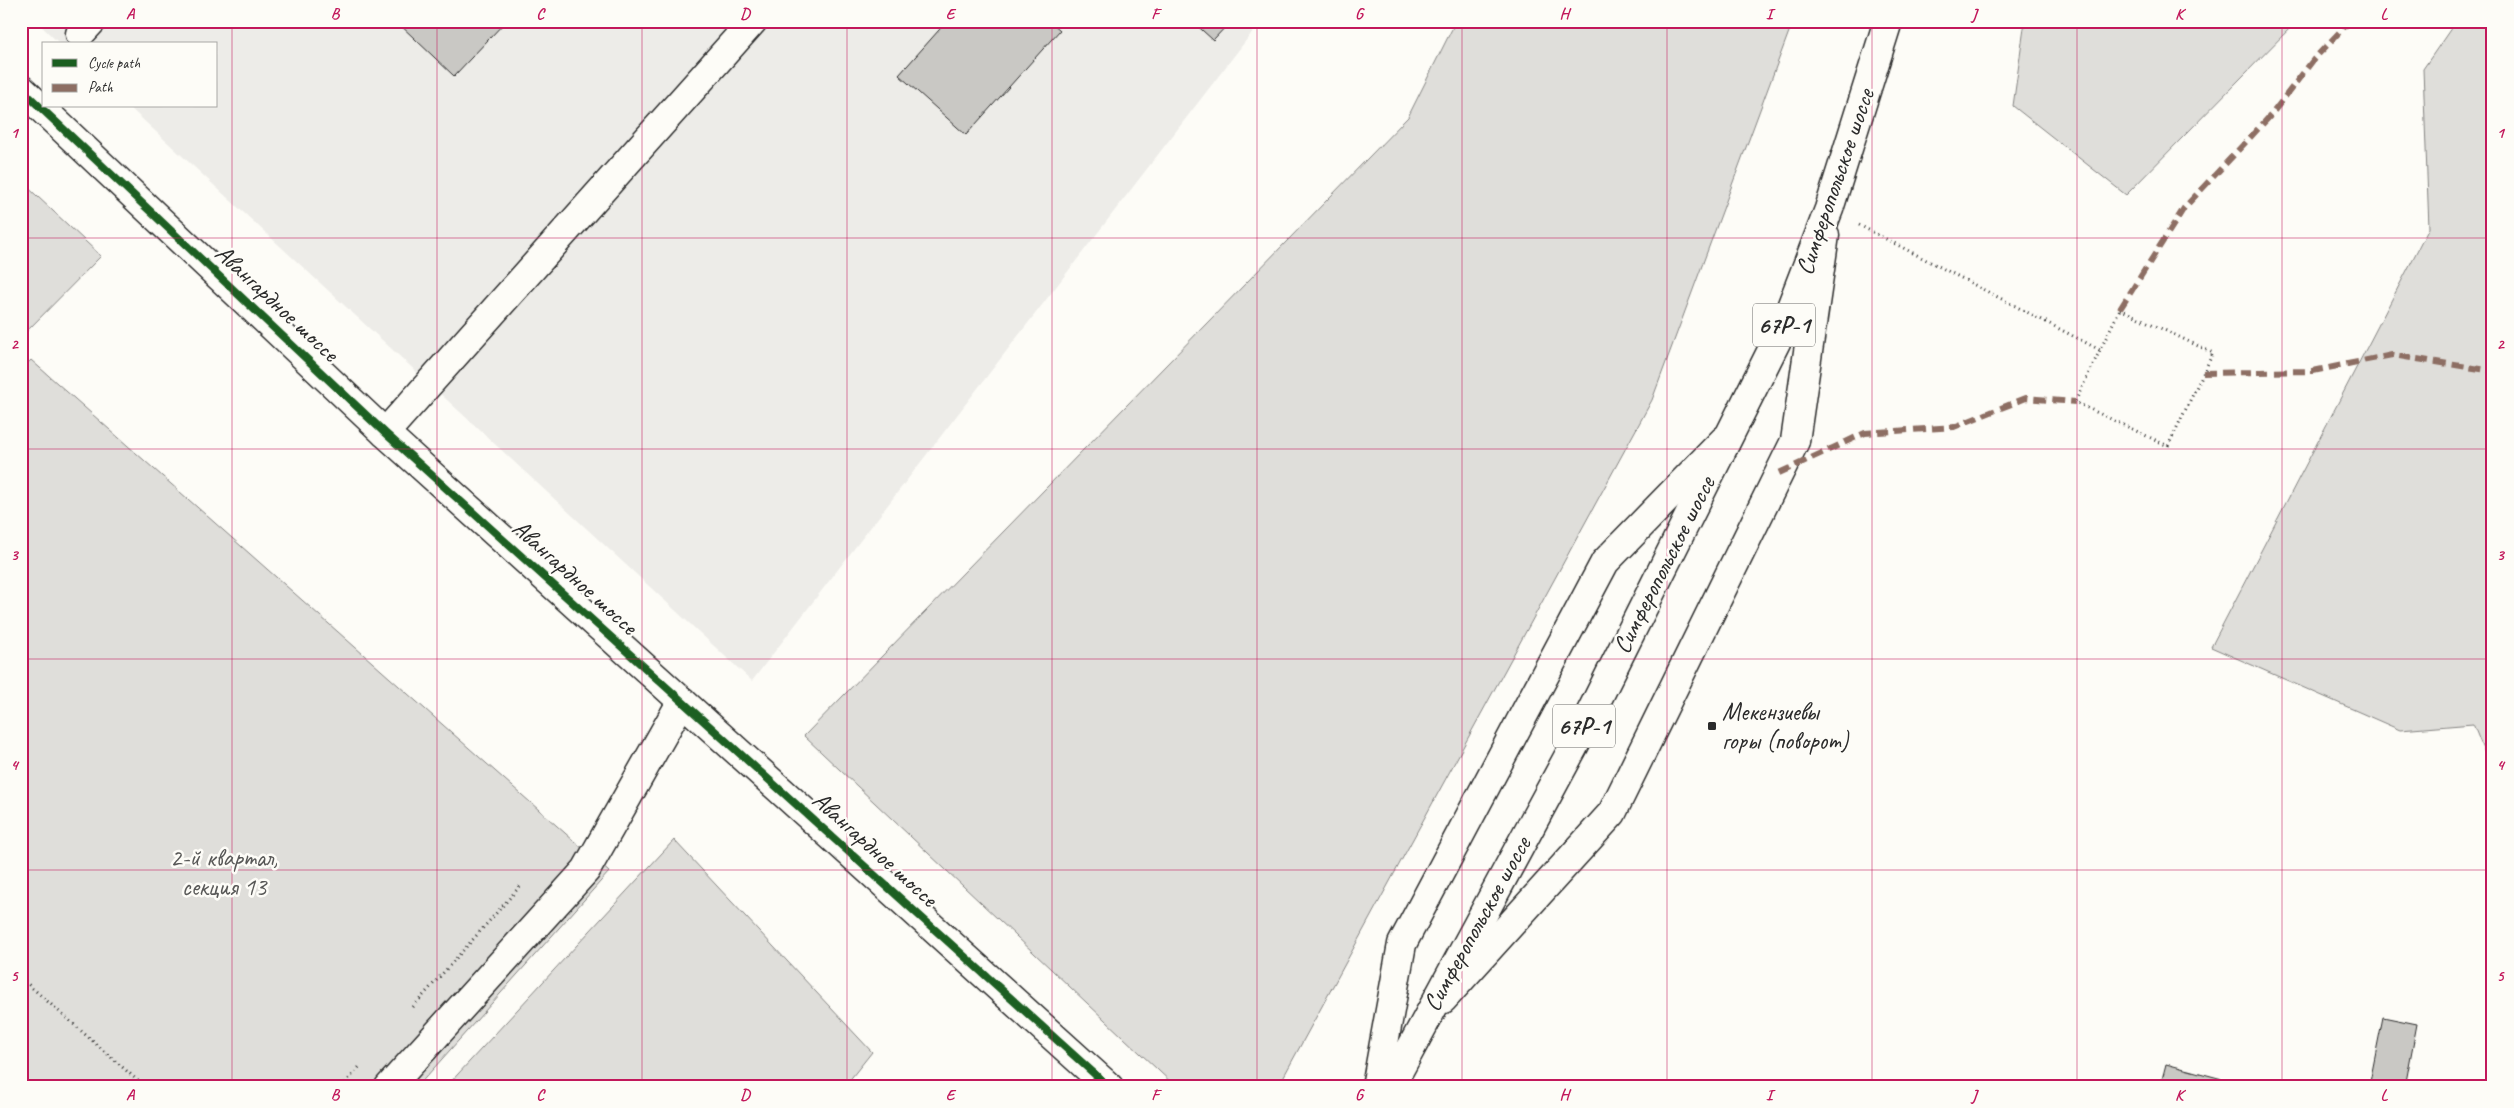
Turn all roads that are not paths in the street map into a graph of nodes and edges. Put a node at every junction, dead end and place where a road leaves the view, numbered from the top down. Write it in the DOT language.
graph roads {
  1 [pos="753,21"];
  2 [pos="1888,21"];
  3 [pos="21,89"];
  4 [pos="1829,212"];
  5 [pos="1732,432"];
  6 [pos="385,433"];
  7 [pos="682,701"];
  8 [pos="1428,1015"];
  9 [pos="389,1087"];
  10 [pos="1109,1087"];
  11 [pos="1376,1087"];
  12 [pos="1390,1087"];
  1 -- 6 [label="street"];
  2 -- 4 [label="street, Симферопольское шоссе / 67Р-1"];
  3 -- 6 [label="street, Авангардное шоссе"];
  4 -- 5 [label="street, Симферопольское шоссе / 67Р-1"];
  4 -- 8 [label="street"];
  5 -- 8 [label="street, Симферопольское шоссе / 67Р-1"];
  5 -- 11 [label="street"];
  6 -- 7 [label="street, Авангардное шоссе"];
  7 -- 9 [label="street"];
  7 -- 10 [label="street, Авангардное шоссе"];
  8 -- 12 [label="street, Симферопольское шоссе / 67Р-1"];
}
